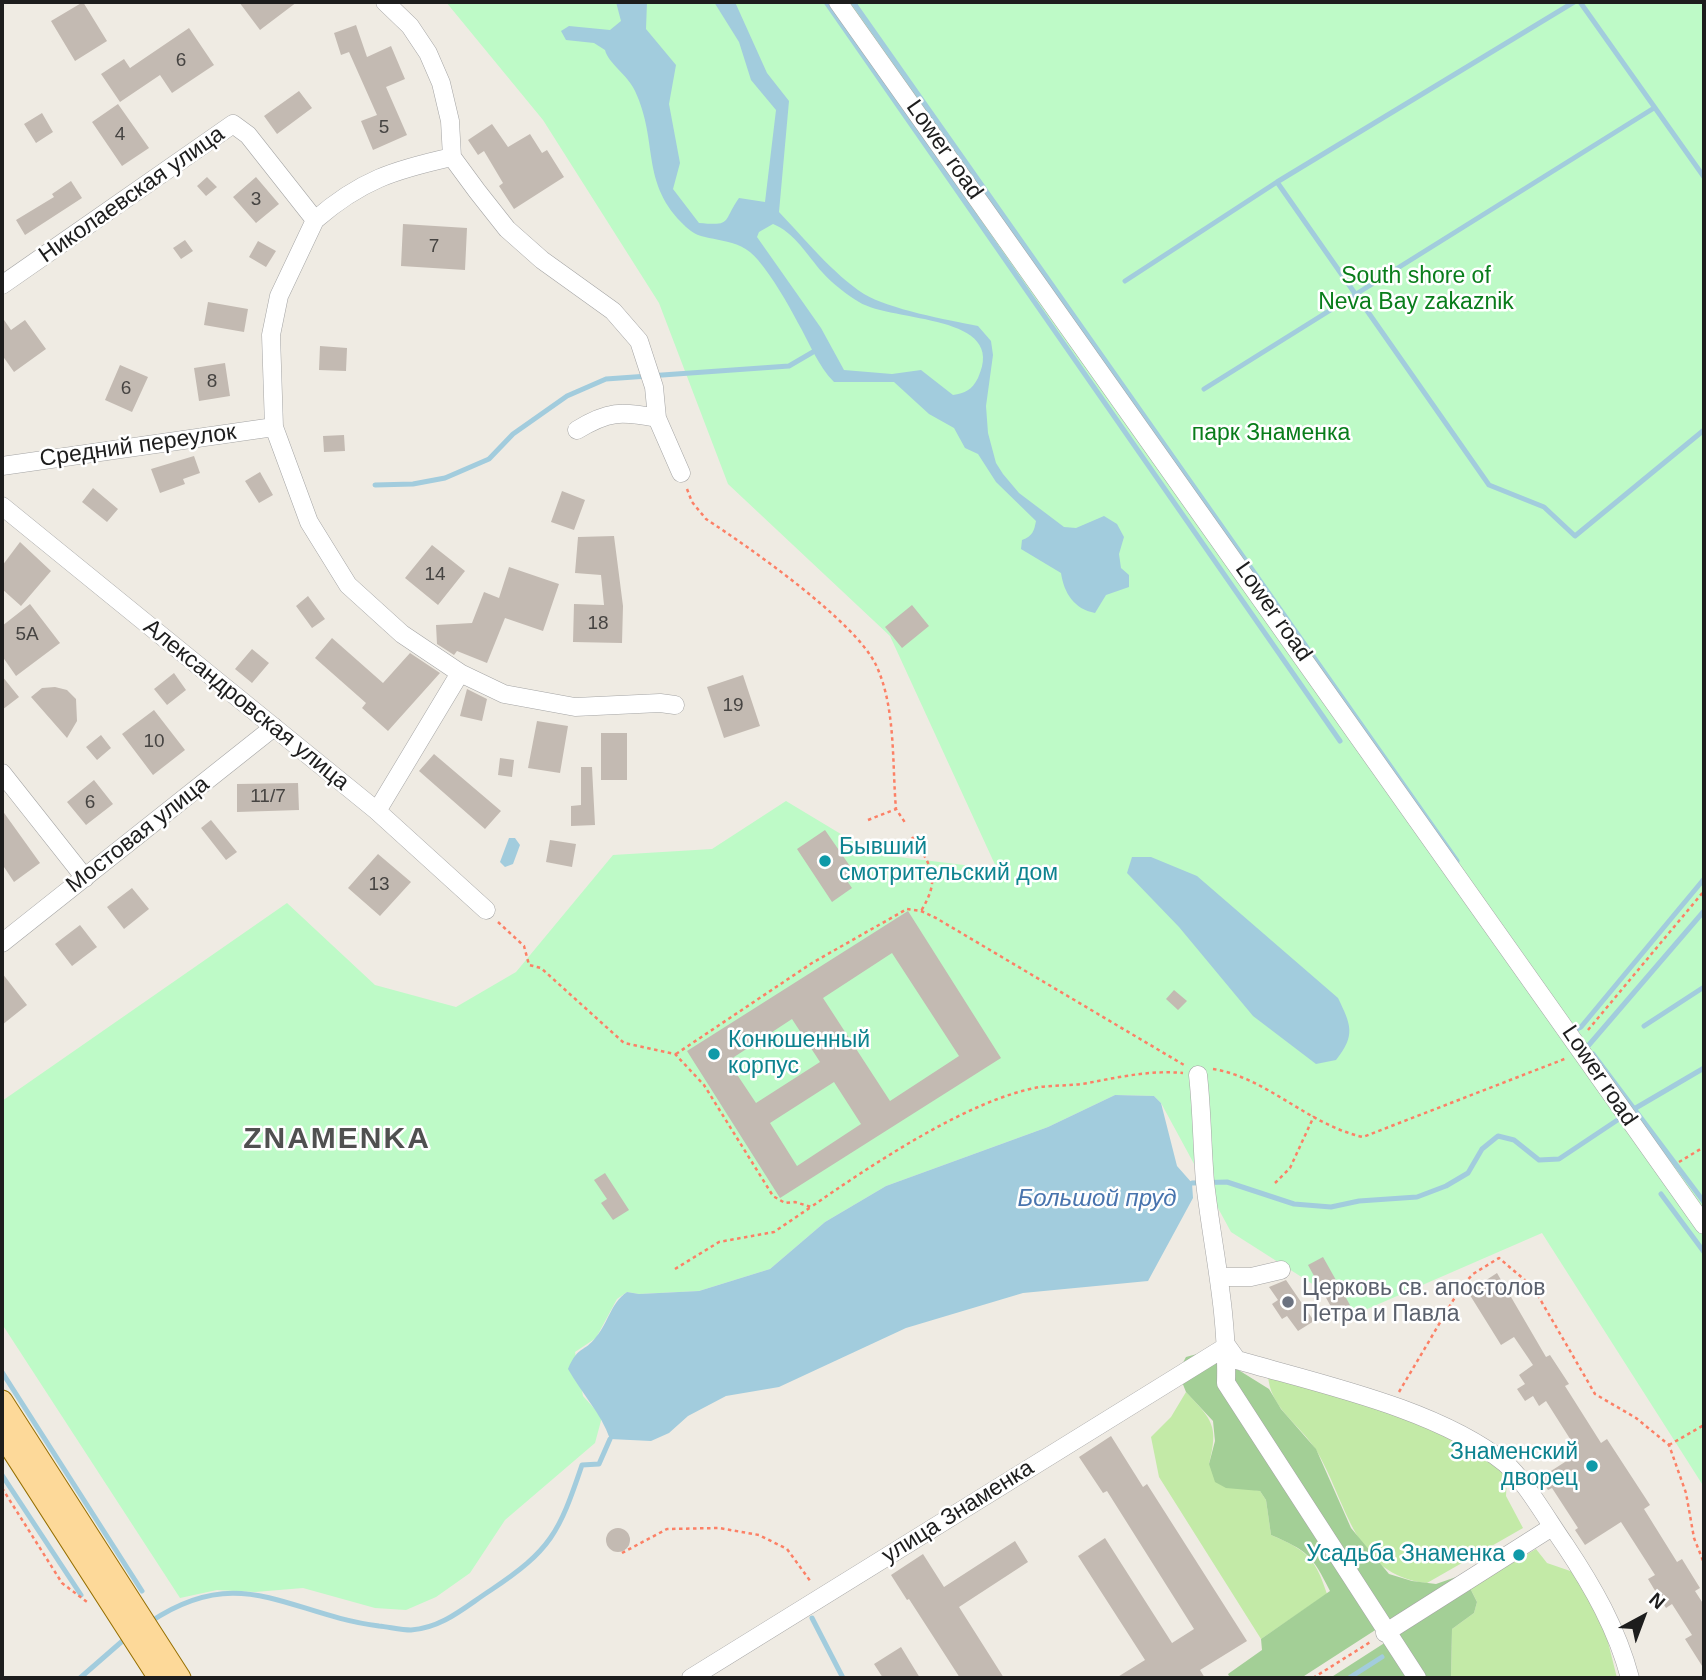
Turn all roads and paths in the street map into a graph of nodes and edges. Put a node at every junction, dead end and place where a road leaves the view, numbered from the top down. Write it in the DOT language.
graph roads {
  1 [pos="385,2"];
  2 [pos="838,2"];
  3 [pos="452,157"];
  4 [pos="315,220"];
  5 [pos="2,285"];
  6 [pos="657,418"];
  7 [pos="274,427"];
  8 [pos="577,430"];
  9 [pos="2,466"];
  10 [pos="681,473"];
  11 [pos="2,506"];
  12 [pos="460,673"];
  13 [pos="675,705"];
  14 [pos="274,727"];
  15 [pos="2,773"];
  16 [pos="896,809"];
  17 [pos="377,811"];
  18 [pos="868,820"];
  19 [pos="906,824"];
  20 [pos="912,837"];
  21 [pos="85,878"];
  22 [pos="1704,891"];
  23 [pos="486,910"];
  24 [pos="921,911"];
  25 [pos="2,943"];
  26 [pos="1579,1047"];
  27 [pos="676,1054"];
  28 [pos="1198,1075"];
  29 [pos="1314,1116"];
  30 [pos="1704,1147"];
  31 [pos="1665,1171"];
  32 [pos="1275,1184"];
  33 [pos="811,1208"];
  34 [pos="1704,1225"];
  35 [pos="675,1269"];
  36 [pos="1281,1270"];
  37 [pos="1221,1277"];
  38 [pos="1227,1346"];
  39 [pos="2,1401"];
  40 [pos="1390,1407"];
  41 [pos="1704,1425"];
  42 [pos="2,1434"];
  43 [pos="1669,1445"];
  44 [pos="2,1488"];
  45 [pos="1552,1527"];
  46 [pos="622,1553"];
  47 [pos="1704,1563"];
  48 [pos="819,1598"];
  49 [pos="117,1603"];
  50 [pos="1385,1633"];
  51 [pos="157,1665"];
  52 [pos="180,1678"];
  53 [pos="691,1678"];
  54 [pos="1313,1678"];
  55 [pos="1417,1678"];
  56 [pos="1630,1678"];
  1 -- 3 [label="street"];
  2 -- 26 [label="street, Lower road"];
  3 -- 4 [label="street"];
  3 -- 6 [label="street"];
  4 -- 5 [label="street, Николаевская улица"];
  4 -- 7 [label="street"];
  6 -- 8 [label="street"];
  6 -- 10 [label="street"];
  7 -- 9 [label="street, Средний переулок"];
  7 -- 12 [label="street"];
  10 -- 16 [label="path"];
  11 -- 14 [label="street, Александровская улица"];
  12 -- 13 [label="street"];
  12 -- 17 [label="street"];
  14 -- 17 [label="street, Александровская улица"];
  14 -- 21 [label="street, Мостовая улица"];
  15 -- 21 [label="street"];
  16 -- 18 [label="path"];
  16 -- 19 [label="path"];
  17 -- 23 [label="street, Александровская улица"];
  20 -- 24 [label="path"];
  21 -- 25 [label="street, Мостовая улица"];
  22 -- 26 [label="path"];
  23 -- 27 [label="path"];
  24 -- 27 [label="path"];
  24 -- 28 [label="path"];
  26 -- 29 [label="path"];
  26 -- 31 [label="street, Lower road"];
  27 -- 33 [label="path"];
  28 -- 29 [label="path"];
  28 -- 33 [label="path"];
  28 -- 37 [label="street"];
  29 -- 32 [label="path"];
  30 -- 31 [label="path"];
  31 -- 34 [label="street, Lower road"];
  33 -- 35 [label="path"];
  36 -- 37 [label="street"];
  37 -- 38 [label="street"];
  38 -- 40 [label="street"];
  38 -- 48 [label="street, улица Знаменка"];
  38 -- 50 [label="street"];
  39 -- 49 [label="main road"];
  40 -- 43 [label="path"];
  40 -- 45 [label="street"];
  41 -- 43 [label="path"];
  42 -- 49 [label="main road"];
  43 -- 47 [label="path"];
  44 -- 49 [label="path"];
  45 -- 50 [label="street"];
  45 -- 56 [label="street"];
  46 -- 48 [label="path"];
  48 -- 53 [label="street, улица Знаменка"];
  49 -- 51 [label="main road"];
  50 -- 54 [label="path"];
  50 -- 55 [label="street"];
  51 -- 52 [label="main road"];
}
